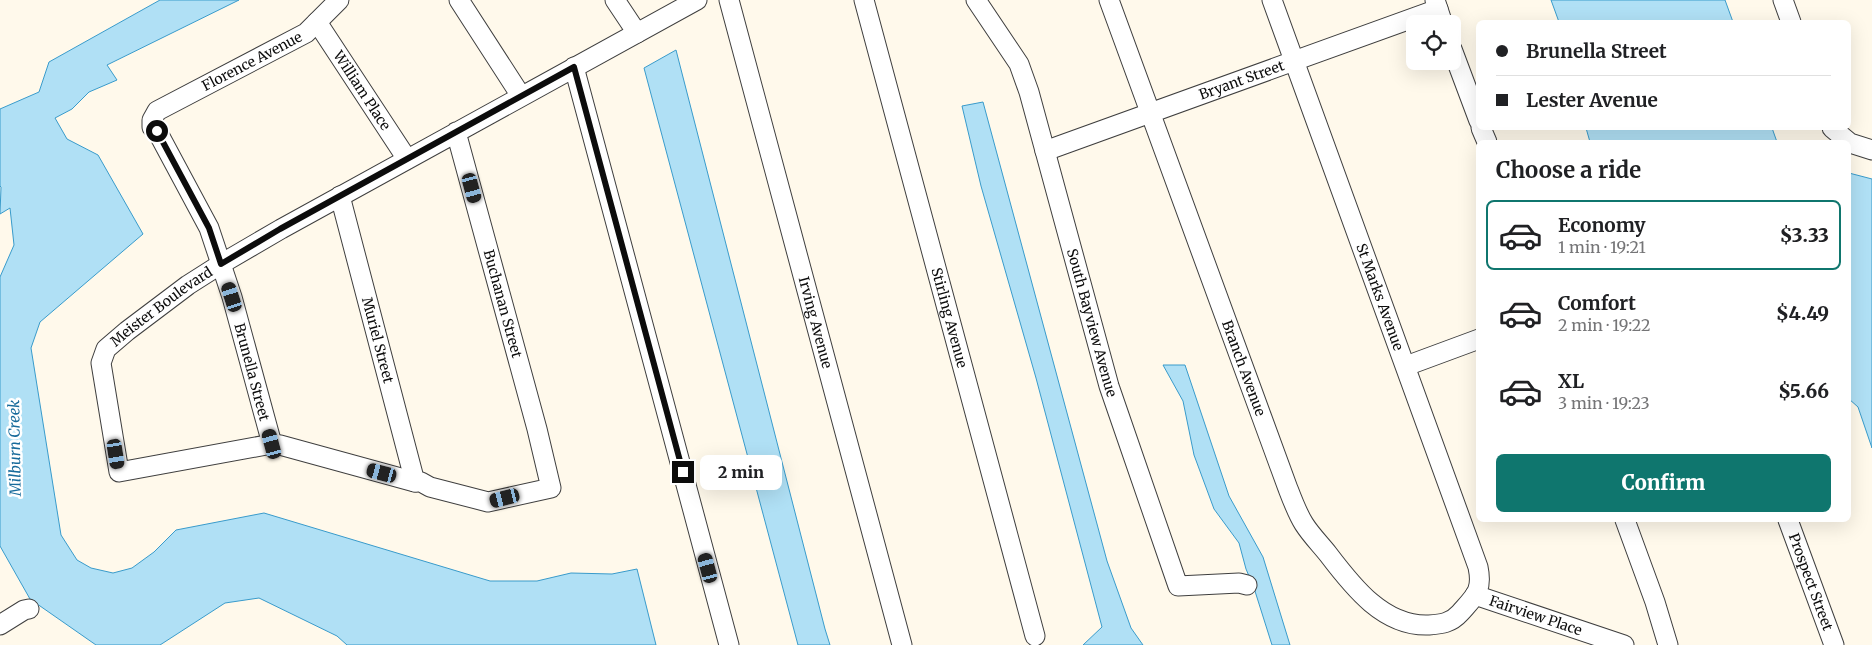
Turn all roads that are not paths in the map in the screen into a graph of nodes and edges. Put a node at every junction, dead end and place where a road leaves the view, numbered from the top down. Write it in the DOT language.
graph roads {
  1 [pos="339,0"];
  2 [pos="458,0"];
  3 [pos="615,0"];
  4 [pos="697,0"];
  5 [pos="729,0"];
  6 [pos="864,0"];
  7 [pos="976,0"];
  8 [pos="1110,0"];
  9 [pos="1272,0"];
  10 [pos="1783,0"];
  11 [pos="1439,11"];
  12 [pos="1790,20"];
  13 [pos="317,22"];
  14 [pos="637,33"];
  15 [pos="1294,60"];
  16 [pos="574,67"];
  17 [pos="1460,70"];
  18 [pos="521,96"];
  19 [pos="157,111"];
  20 [pos="1476,112"];
  21 [pos="1151,113"];
  22 [pos="1834,130"];
  23 [pos="456,132"];
  24 [pos="1846,140"];
  25 [pos="1851,143"];
  26 [pos="1872,150"];
  27 [pos="1045,151"];
  28 [pos="408,159"];
  29 [pos="340,196"];
  30 [pos="221,264"];
  31 [pos="1476,340"];
  32 [pos="1406,366"];
  33 [pos="272,444"];
  34 [pos="416,482"];
  35 [pos="1626,522"];
  36 [pos="1789,522"];
  37 [pos="1246,585"];
  38 [pos="1475,595"];
  39 [pos="30,609"];
  40 [pos="0,625"];
  41 [pos="1035,636"];
  42 [pos="729,645"];
  43 [pos="902,645"];
  44 [pos="1624,645"];
  45 [pos="1668,645"];
  46 [pos="1834,645"];
  1 -- 13 [label="street, Florence Avenue"];
  2 -- 18 [label="street"];
  3 -- 14 [label="street"];
  4 -- 14 [label="street, Meister Boulevard"];
  5 -- 43 [label="street, Irving Avenue"];
  6 -- 41 [label="street, Stirling Avenue"];
  7 -- 27 [label="street, South Bayview Avenue"];
  8 -- 21 [label="street, Branch Avenue"];
  9 -- 15 [label="street, St Marks Avenue"];
  10 -- 12 [label="street"];
  11 -- 15 [label="street, Bryant Street"];
  13 -- 19 [label="street, Florence Avenue"];
  13 -- 28 [label="street, William Place"];
  14 -- 16 [label="street, Meister Boulevard"];
  15 -- 21 [label="street, Bryant Street"];
  15 -- 32 [label="street, St Marks Avenue"];
  16 -- 18 [label="street, Meister Boulevard"];
  16 -- 42 [label="street"];
  17 -- 20 [label="street"];
  18 -- 23 [label="street, Meister Boulevard"];
  19 -- 30 [label="street, Brunella Street"];
  21 -- 27 [label="street, Bryant Street"];
  21 -- 38 [label="street, Branch Avenue"];
  22 -- 24 [label="street"];
  23 -- 28 [label="street, Meister Boulevard"];
  23 -- 34 [label="street, Buchanan Street"];
  25 -- 26 [label="street"];
  27 -- 37 [label="street, South Bayview Avenue"];
  28 -- 29 [label="street, Meister Boulevard"];
  29 -- 30 [label="street, Meister Boulevard"];
  29 -- 34 [label="street, Muriel Street"];
  30 -- 33 [label="street, Brunella Street"];
  30 -- 33 [label="street, Meister Boulevard"];
  31 -- 32 [label="street"];
  32 -- 38 [label="street, St Marks Avenue"];
  33 -- 34 [label="street"];
  35 -- 45 [label="street"];
  36 -- 46 [label="street, Prospect Street"];
  38 -- 44 [label="street, Fairview Place"];
  39 -- 40 [label="street"];
}
